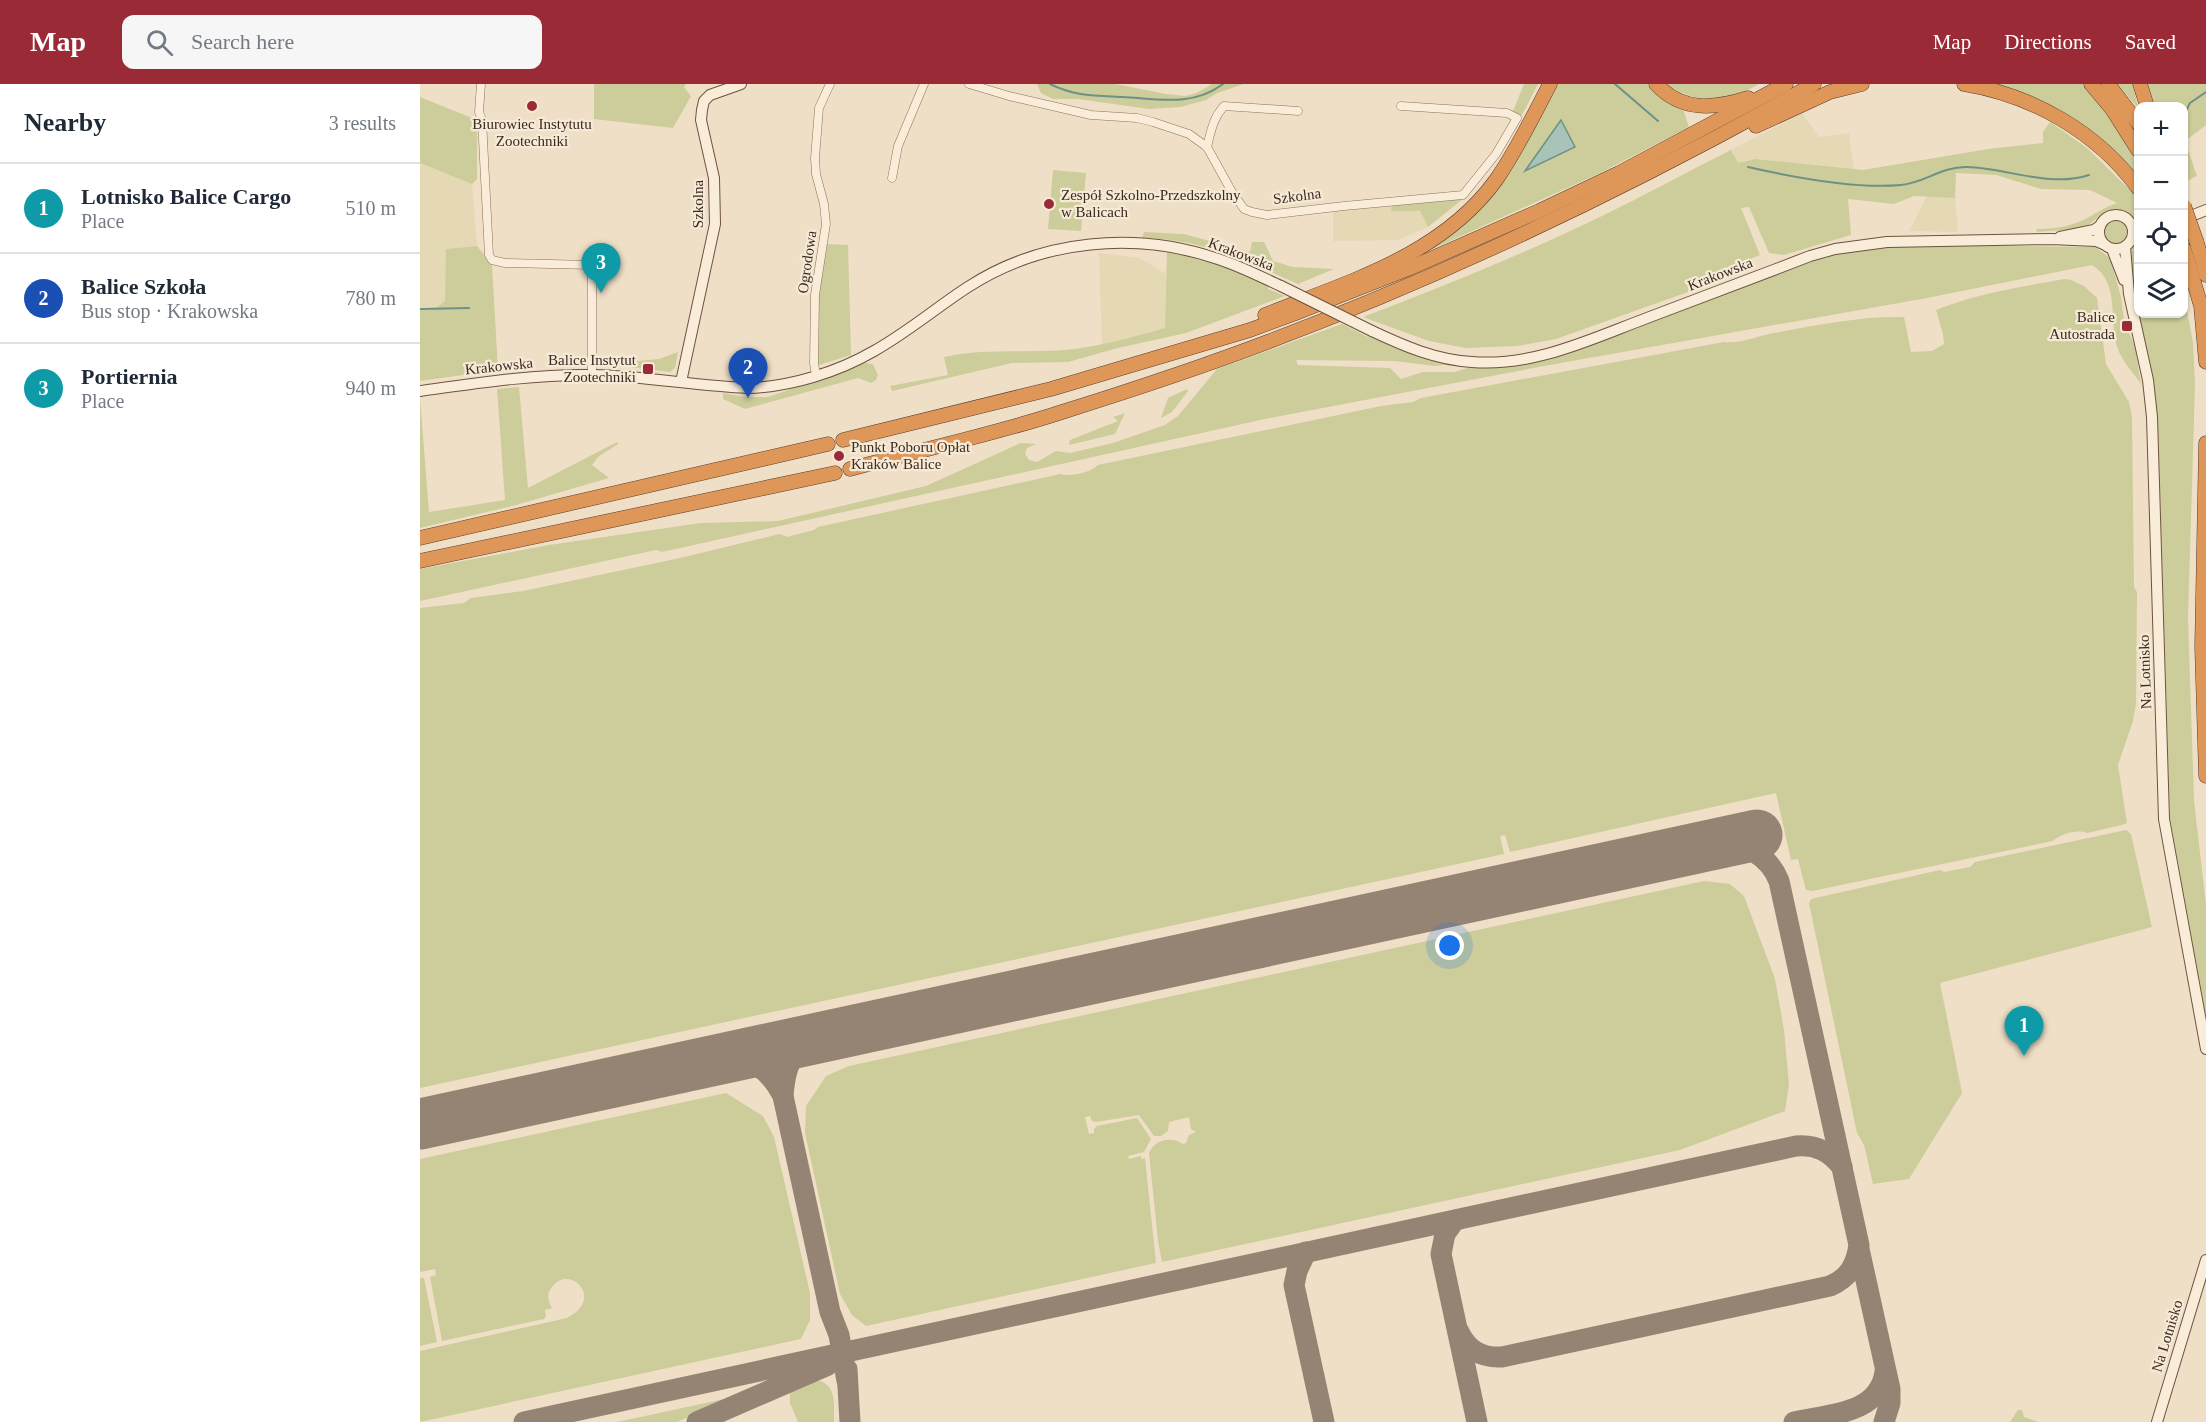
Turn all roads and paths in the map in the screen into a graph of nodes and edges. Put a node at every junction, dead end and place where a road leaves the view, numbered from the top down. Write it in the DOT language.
graph roads {
  1 [pos="481,84"];
  2 [pos="741,84"];
  3 [pos="830,84"];
  4 [pos="924,84"];
  5 [pos="969,84"];
  6 [pos="1550,84"];
  7 [pos="1656,84"];
  8 [pos="1814,84"];
  9 [pos="1862,84"];
  10 [pos="1964,84"];
  11 [pos="2091,84"];
  12 [pos="2108,84"];
  13 [pos="2140,84"];
  14 [pos="1782,86"];
  15 [pos="2146,102"];
  16 [pos="1401,106"];
  17 [pos="1298,111"];
  18 [pos="2134,117"];
  19 [pos="1708,142"];
  20 [pos="2134,142"];
  21 [pos="1207,147"];
  22 [pos="892,178"];
  23 [pos="2134,183"];
  24 [pos="2185,210"];
  25 [pos="2206,210"];
  26 [pos="2188,217"];
  27 [pos="2134,224"];
  28 [pos="2100,226"];
  29 [pos="2051,238"];
  30 [pos="2132,241"];
  31 [pos="2108,246"];
  32 [pos="2188,262"];
  33 [pos="2206,275"];
  34 [pos="2188,281"];
  35 [pos="2129,294"];
  36 [pos="1191,346"];
  37 [pos="2206,360"];
  38 [pos="592,375"];
  39 [pos="816,375"];
  40 [pos="681,382"];
  41 [pos="420,391"];
  42 [pos="843,440"];
  43 [pos="2206,443"];
  44 [pos="828,444"];
  45 [pos="850,469"];
  46 [pos="835,473"];
  47 [pos="420,538"];
  48 [pos="420,561"];
  49 [pos="2206,776"];
  50 [pos="2206,1049"];
  51 [pos="2206,1260"];
  52 [pos="2157,1422"];
  1 -- 38 [label="street"];
  2 -- 40 [label="street, Szkolna"];
  3 -- 39 [label="street, Ogrodowa"];
  4 -- 22 [label="street"];
  5 -- 21 [label="street, Szkolna"];
  6 -- 36 [label="highway"];
  7 -- 14 [label="highway"];
  8 -- 19 [label="highway"];
  9 -- 19 [label="highway"];
  10 -- 23 [label="highway"];
  11 -- 20 [label="highway"];
  12 -- 18 [label="highway"];
  13 -- 15 [label="highway"];
  14 -- 36 [label="highway"];
  16 -- 21 [label="street, Szkolna"];
  17 -- 21 [label="street"];
  19 -- 45 [label="highway"];
  24 -- 33 [label="highway, bridge"];
  25 -- 26 [label="street"];
  27 -- 28 [label="street"];
  27 -- 30 [label="street"];
  28 -- 29 [label="street, Krakowska"];
  28 -- 31 [label="street"];
  29 -- 31 [label="street, Krakowska"];
  29 -- 39 [label="street, Krakowska, bridge"];
  30 -- 31 [label="street"];
  30 -- 35 [label="street, Na Lotnisko"];
  31 -- 35 [label="street, Na Lotnisko"];
  32 -- 37 [label="highway"];
  34 -- 37 [label="highway"];
  35 -- 50 [label="street, Na Lotnisko"];
  36 -- 42 [label="highway"];
  38 -- 40 [label="street, Krakowska"];
  38 -- 41 [label="street, Krakowska"];
  39 -- 40 [label="street, Krakowska"];
  43 -- 49 [label="highway"];
  44 -- 47 [label="highway"];
  46 -- 48 [label="highway"];
  51 -- 52 [label="street, Na Lotnisko"];
}
